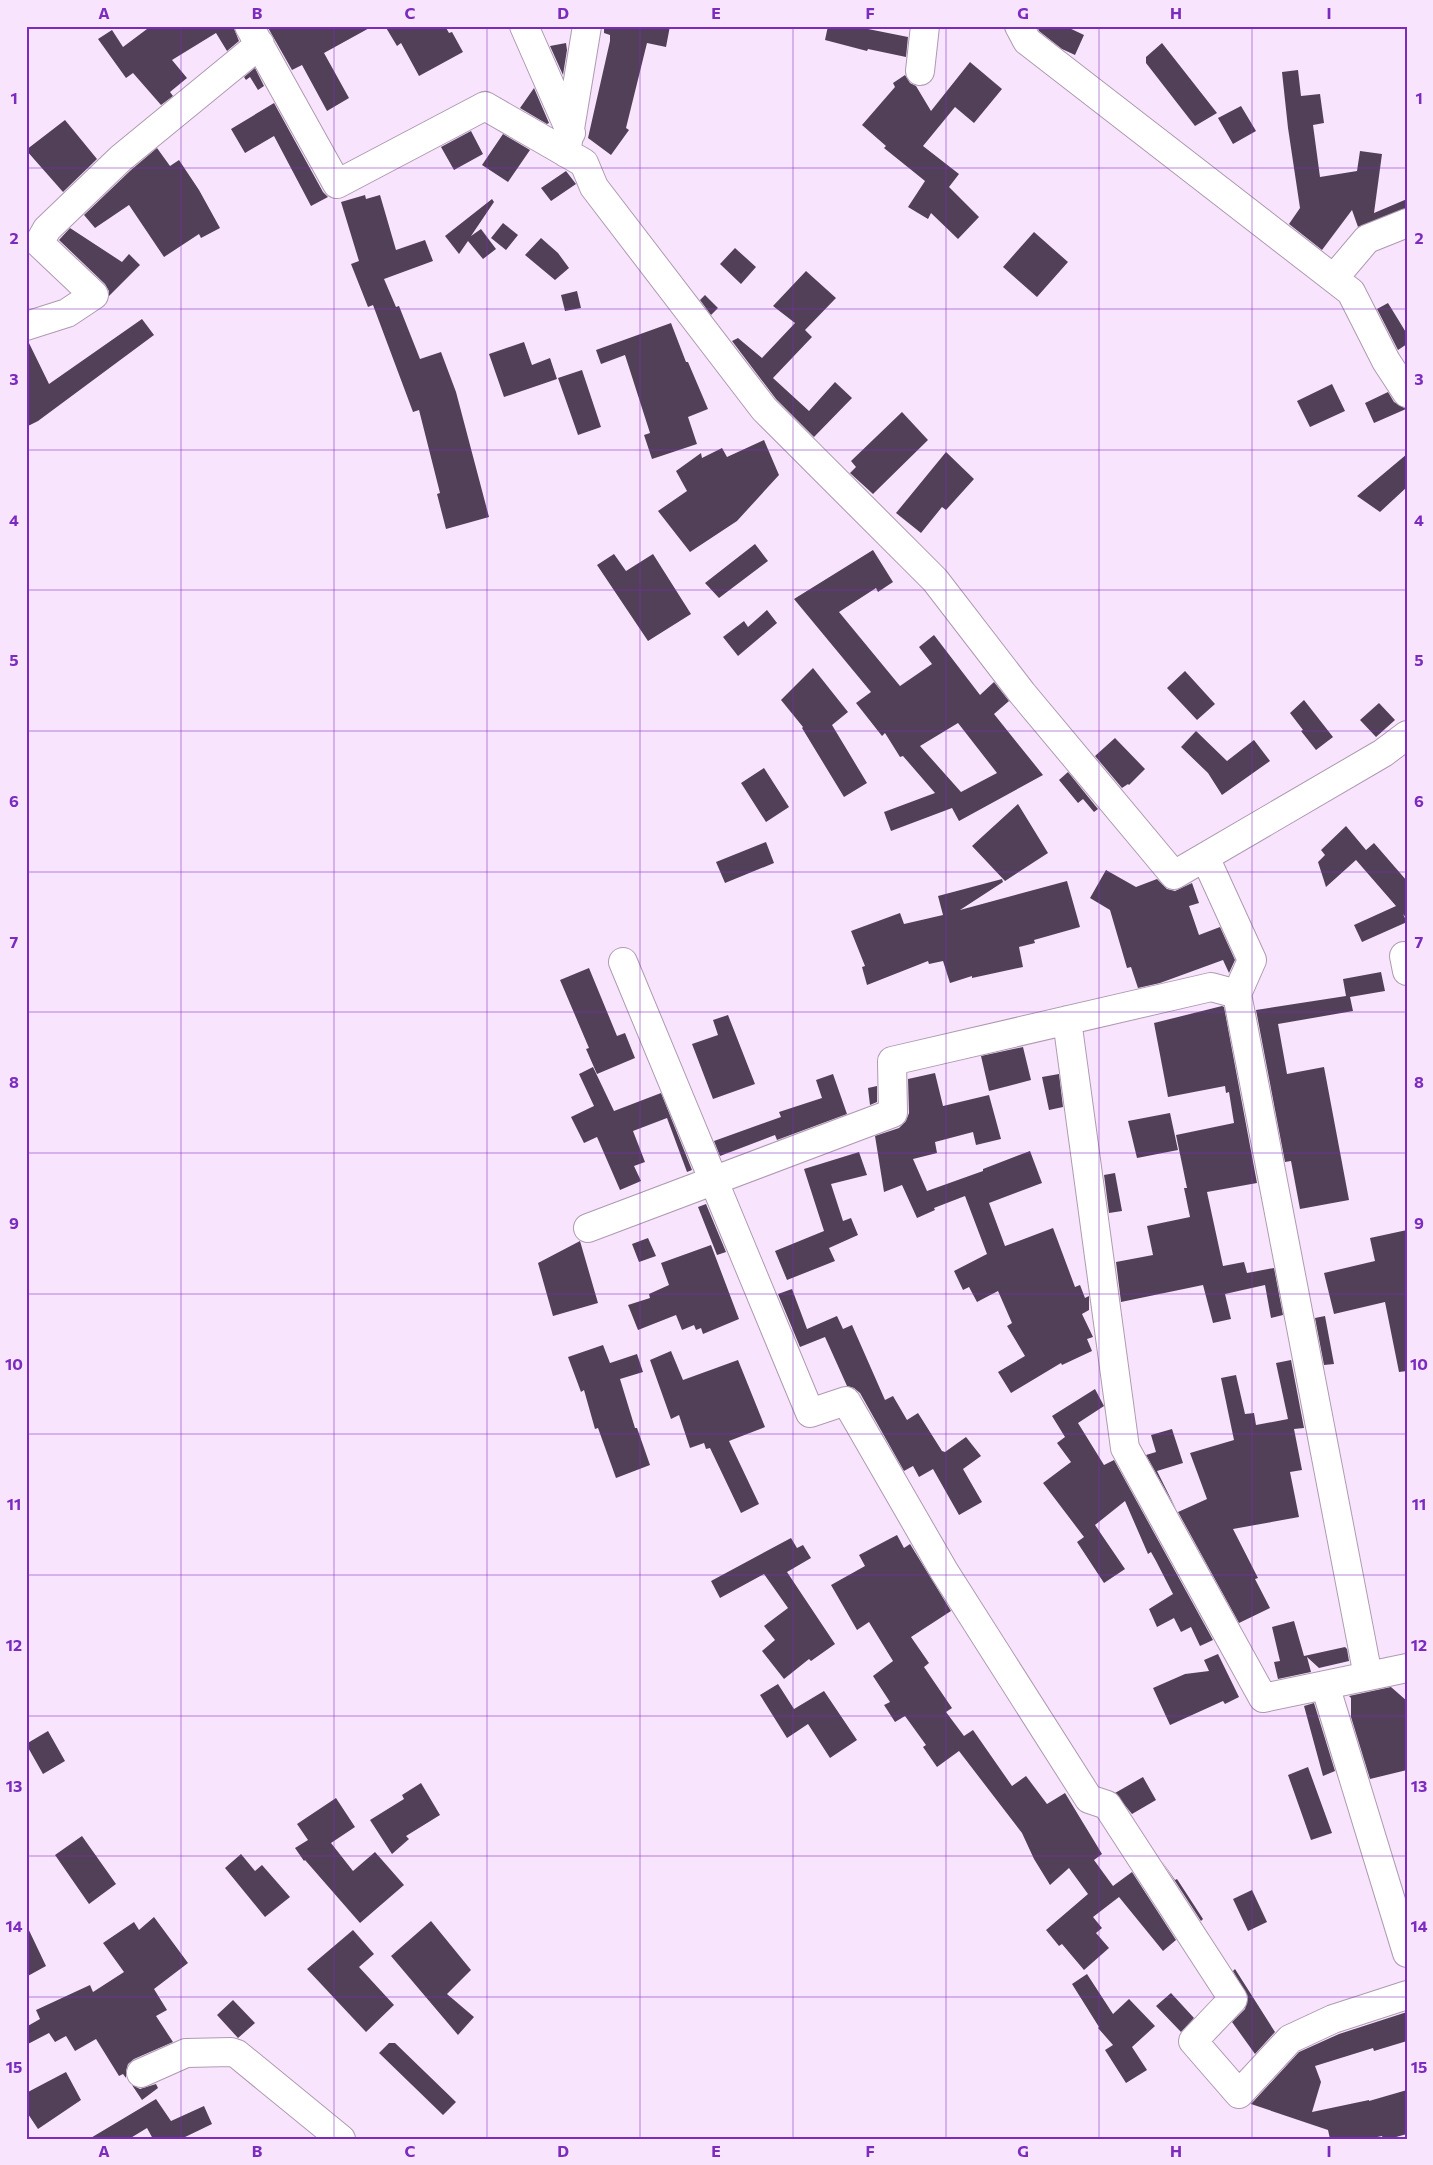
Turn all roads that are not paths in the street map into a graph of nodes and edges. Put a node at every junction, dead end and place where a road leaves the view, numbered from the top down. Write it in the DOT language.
graph roads {
  1 [pos="524,26"];
  2 [pos="587,26"];
  3 [pos="926,26"];
  4 [pos="1019,26"];
  5 [pos="255,35"];
  6 [pos="920,71"];
  7 [pos="569,143"];
  8 [pos="1407,223"];
  9 [pos="1334,278"];
  10 [pos="26,326"];
  11 [pos="1407,393"];
  12 [pos="1407,735"];
  13 [pos="1205,857"];
  14 [pos="623,962"];
  15 [pos="1237,994"];
  16 [pos="1067,1020"];
  17 [pos="714,1181"];
  18 [pos="588,1228"];
  19 [pos="1407,1668"];
  20 [pos="1368,1676"];
  21 [pos="1325,1685"];
  22 [pos="1407,1953"];
  23 [pos="1407,1995"];
  24 [pos="141,2073"];
  25 [pos="341,2139"];
  1 -- 7 [label="street"];
  2 -- 7 [label="street"];
  3 -- 6 [label="street"];
  4 -- 9 [label="street"];
  5 -- 7 [label="street"];
  5 -- 10 [label="street"];
  7 -- 13 [label="street"];
  8 -- 9 [label="street"];
  9 -- 11 [label="street"];
  12 -- 13 [label="street"];
  13 -- 15 [label="street"];
  14 -- 17 [label="street"];
  15 -- 16 [label="street"];
  15 -- 20 [label="street"];
  16 -- 17 [label="street"];
  16 -- 21 [label="street"];
  17 -- 18 [label="street"];
  17 -- 23 [label="street"];
  19 -- 20 [label="street"];
  20 -- 21 [label="street"];
  21 -- 22 [label="street"];
  24 -- 25 [label="street"];
}
